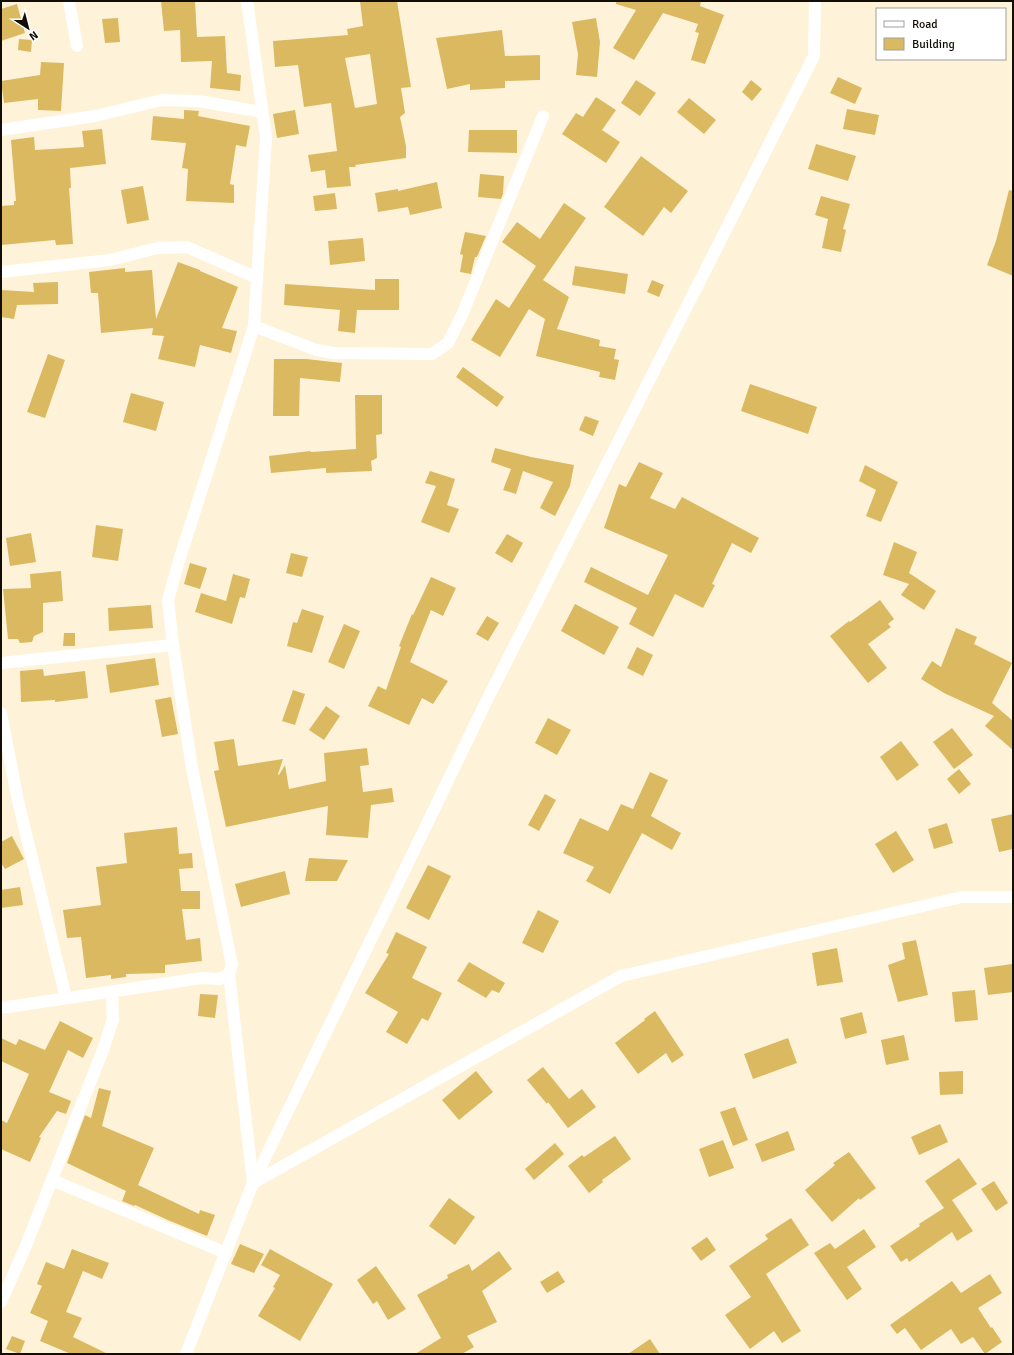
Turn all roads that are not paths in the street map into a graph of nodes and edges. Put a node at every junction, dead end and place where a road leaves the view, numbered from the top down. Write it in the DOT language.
graph roads {
  1 [pos="69,1"];
  2 [pos="248,1"];
  3 [pos="815,1"];
  4 [pos="77,46"];
  5 [pos="262,112"];
  6 [pos="543,116"];
  7 [pos="1,130"];
  8 [pos="1,272"];
  9 [pos="257,278"];
  10 [pos="254,326"];
  11 [pos="173,645"];
  12 [pos="1,663"];
  13 [pos="1,713"];
  14 [pos="1013,897"];
  15 [pos="229,974"];
  16 [pos="112,992"];
  17 [pos="66,998"];
  18 [pos="1,1008"];
  19 [pos="52,1180"];
  20 [pos="253,1183"];
  21 [pos="226,1253"];
  22 [pos="1,1302"];
  23 [pos="186,1354"];
  1 -- 4 [label="street"];
  2 -- 5 [label="street"];
  3 -- 20 [label="street"];
  5 -- 7 [label="street"];
  5 -- 9 [label="street"];
  6 -- 10 [label="street"];
  8 -- 9 [label="street"];
  9 -- 10 [label="street"];
  10 -- 11 [label="street"];
  11 -- 12 [label="street"];
  11 -- 15 [label="street"];
  13 -- 17 [label="street"];
  14 -- 20 [label="street"];
  15 -- 16 [label="street"];
  15 -- 20 [label="street"];
  16 -- 17 [label="street"];
  16 -- 19 [label="street"];
  17 -- 18 [label="street"];
  19 -- 21 [label="street"];
  19 -- 22 [label="street"];
  20 -- 21 [label="street"];
  21 -- 23 [label="street"];
}
